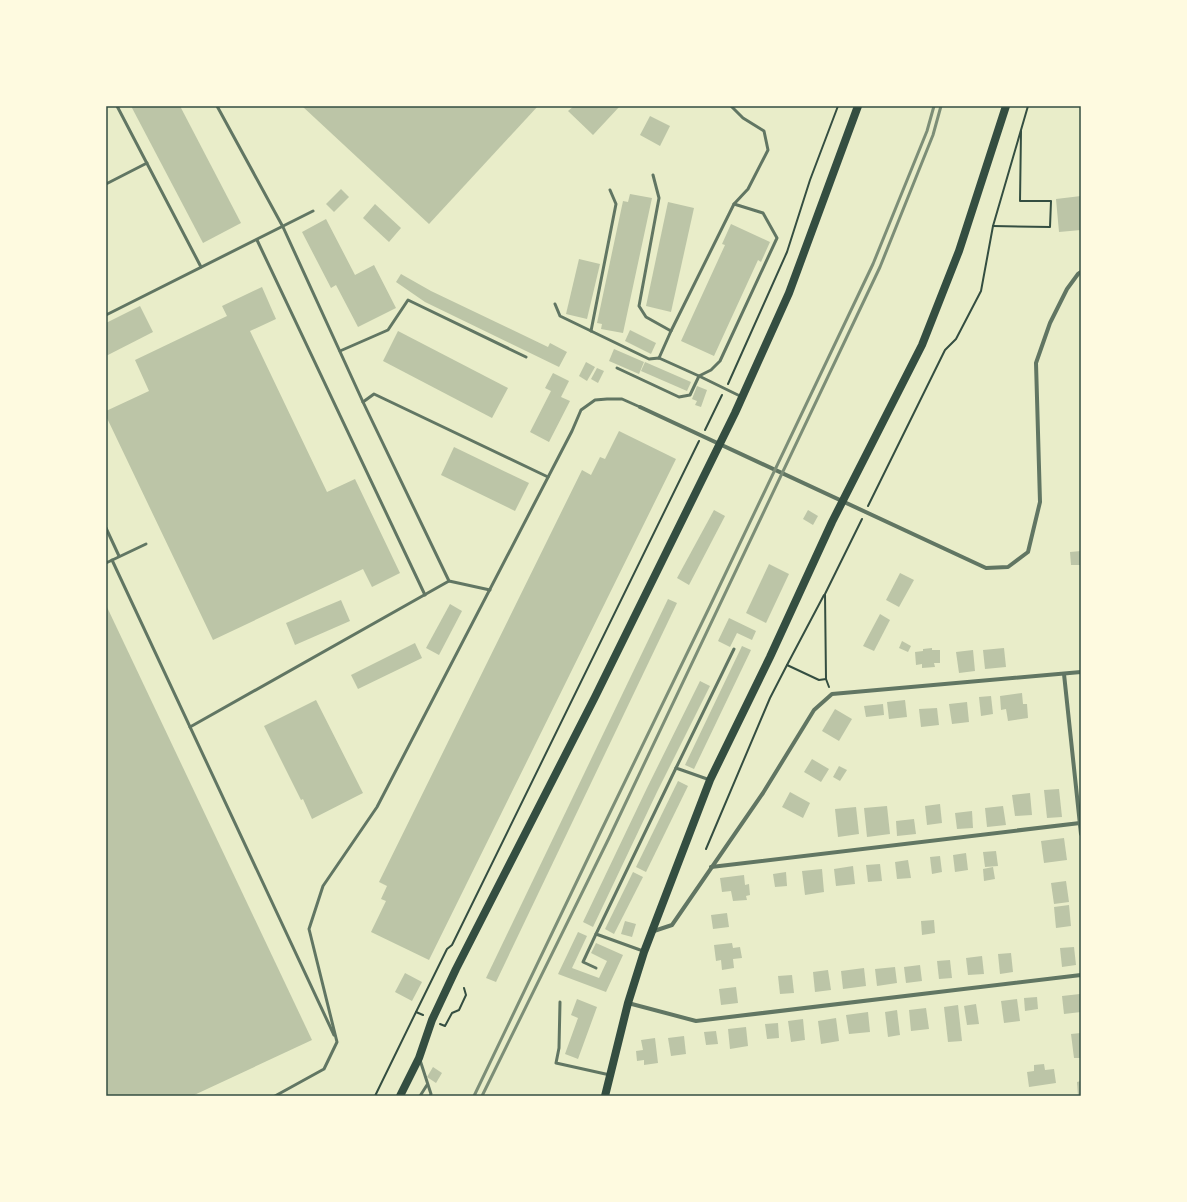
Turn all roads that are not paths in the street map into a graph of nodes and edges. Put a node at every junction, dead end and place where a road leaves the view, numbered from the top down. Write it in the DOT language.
graph roads {
  1 [pos="117,106"];
  2 [pos="217,106"];
  3 [pos="731,106"];
  4 [pos="858,106"];
  5 [pos="1006,106"];
  6 [pos="147,163"];
  7 [pos="653,175"];
  8 [pos="106,184"];
  9 [pos="610,190"];
  10 [pos="734,204"];
  11 [pos="313,211"];
  12 [pos="283,226"];
  13 [pos="257,240"];
  14 [pos="201,267"];
  15 [pos="1081,272"];
  16 [pos="555,304"];
  17 [pos="106,315"];
  18 [pos="591,331"];
  19 [pos="671,331"];
  20 [pos="340,351"];
  21 [pos="526,357"];
  22 [pos="659,358"];
  23 [pos="617,368"];
  24 [pos="699,376"];
  25 [pos="742,397"];
  26 [pos="363,402"];
  27 [pos="640,406"];
  28 [pos="548,477"];
  29 [pos="106,528"];
  30 [pos="146,544"];
  31 [pos="119,556"];
  32 [pos="112,560"];
  33 [pos="106,562"];
  34 [pos="449,582"];
  35 [pos="490,590"];
  36 [pos="425,595"];
  37 [pos="734,649"];
  38 [pos="1081,672"];
  39 [pos="1064,674"];
  40 [pos="190,727"];
  41 [pos="676,768"];
  42 [pos="710,780"];
  43 [pos="1080,823"];
  44 [pos="1081,834"];
  45 [pos="711,867"];
  46 [pos="651,933"];
  47 [pos="596,934"];
  48 [pos="644,952"];
  49 [pos="596,968"];
  50 [pos="1081,975"];
  51 [pos="560,1002"];
  52 [pos="628,1003"];
  53 [pos="337,1042"];
  54 [pos="419,1058"];
  55 [pos="610,1075"];
  56 [pos="427,1085"];
  57 [pos="275,1096"];
  58 [pos="400,1096"];
  59 [pos="420,1096"];
  60 [pos="430,1096"];
  61 [pos="605,1096"];
  1 -- 6 [label="lane"];
  2 -- 12 [label="lane"];
  3 -- 10 [label="lane"];
  4 -- 25 [label="main road"];
  5 -- 42 [label="main road"];
  6 -- 8 [label="lane"];
  6 -- 14 [label="lane"];
  7 -- 19 [label="lane"];
  9 -- 18 [label="lane"];
  10 -- 19 [label="lane"];
  10 -- 24 [label="lane"];
  11 -- 12 [label="lane"];
  12 -- 13 [label="lane"];
  12 -- 20 [label="lane"];
  13 -- 14 [label="lane"];
  13 -- 36 [label="lane"];
  14 -- 17 [label="lane"];
  15 -- 27 [label="street"];
  16 -- 18 [label="lane"];
  18 -- 22 [label="lane"];
  19 -- 22 [label="lane"];
  20 -- 21 [label="lane"];
  20 -- 26 [label="lane"];
  22 -- 24 [label="lane"];
  23 -- 24 [label="lane"];
  24 -- 25 [label="lane"];
  25 -- 54 [label="main road"];
  26 -- 28 [label="lane"];
  26 -- 34 [label="lane"];
  27 -- 28 [label="lane"];
  28 -- 35 [label="lane"];
  29 -- 31 [label="lane"];
  30 -- 31 [label="lane"];
  31 -- 32 [label="lane"];
  32 -- 33 [label="lane"];
  32 -- 40 [label="lane"];
  34 -- 35 [label="lane"];
  34 -- 36 [label="lane"];
  35 -- 53 [label="lane"];
  36 -- 40 [label="lane"];
  37 -- 41 [label="lane"];
  38 -- 39 [label="street"];
  39 -- 43 [label="street"];
  39 -- 45 [label="street"];
  40 -- 53 [label="lane"];
  41 -- 42 [label="lane"];
  41 -- 47 [label="lane"];
  42 -- 46 [label="main road"];
  43 -- 44 [label="street"];
  43 -- 45 [label="street"];
  45 -- 46 [label="street"];
  46 -- 48 [label="main road"];
  47 -- 48 [label="lane"];
  47 -- 49 [label="lane"];
  48 -- 52 [label="main road"];
  50 -- 52 [label="street"];
  51 -- 55 [label="lane"];
  52 -- 55 [label="main road"];
  53 -- 57 [label="lane"];
  54 -- 56 [label="lane"];
  54 -- 58 [label="main road"];
  55 -- 61 [label="main road"];
  56 -- 59 [label="lane"];
  56 -- 60 [label="lane"];
}
